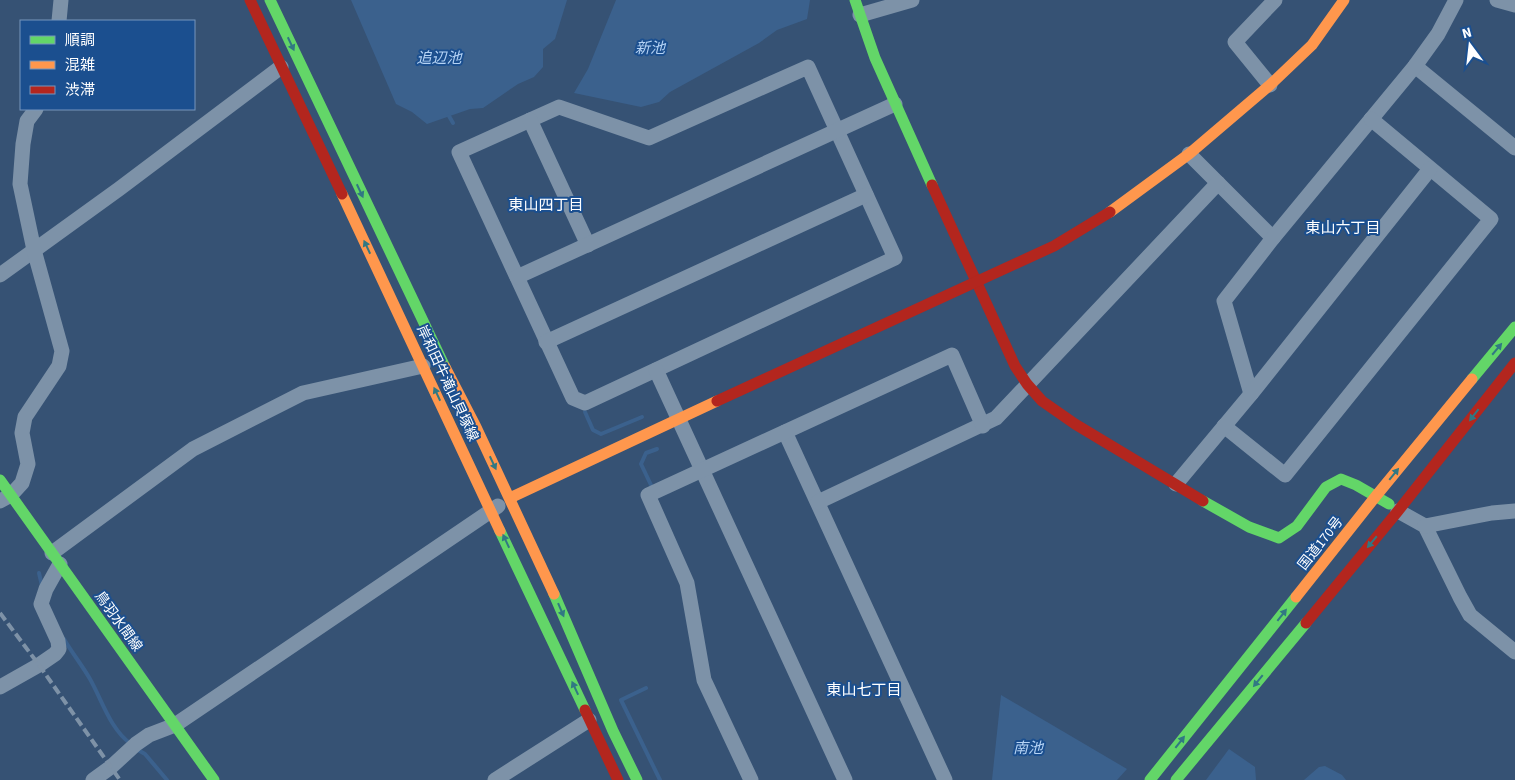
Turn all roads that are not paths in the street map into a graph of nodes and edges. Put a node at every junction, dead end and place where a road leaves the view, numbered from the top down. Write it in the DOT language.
graph roads {
  1 [pos="62,0"];
  2 [pos="250,0"];
  3 [pos="270,0"];
  4 [pos="855,0"];
  5 [pos="912,0"];
  6 [pos="1275,0"];
  7 [pos="1344,0"];
  8 [pos="1456,0"];
  9 [pos="1497,0"];
  10 [pos="1515,4"];
  11 [pos="860,16"];
  12 [pos="59,20"];
  13 [pos="1414,66"];
  14 [pos="281,67"];
  15 [pos="1270,85"];
  16 [pos="895,104"];
  17 [pos="35,110"];
  18 [pos="1370,119"];
  19 [pos="530,120"];
  20 [pos="837,131"];
  21 [pos="1515,148"];
  22 [pos="1189,154"];
  23 [pos="1430,169"];
  24 [pos="1218,184"];
  25 [pos="866,195"];
  26 [pos="1273,238"];
  27 [pos="588,245"];
  28 [pos="34,250"];
  29 [pos="0,275"];
  30 [pos="516,278"];
  31 [pos="977,282"];
  32 [pos="1515,327"];
  33 [pos="546,342"];
  34 [pos="1515,363"];
  35 [pos="423,366"];
  36 [pos="656,370"];
  37 [pos="1515,374"];
  38 [pos="1027,384"];
  39 [pos="1498,384"];
  40 [pos="1251,394"];
  41 [pos="679,419"];
  42 [pos="983,426"];
  43 [pos="1224,426"];
  44 [pos="785,432"];
  45 [pos="702,470"];
  46 [pos="0,480"];
  47 [pos="1176,484"];
  48 [pos="1376,496"];
  49 [pos="5,498"];
  50 [pos="510,498"];
  51 [pos="818,502"];
  52 [pos="492,511"];
  53 [pos="1398,511"];
  54 [pos="1515,511"];
  55 [pos="1425,526"];
  56 [pos="56,559"];
  57 [pos="1515,652"];
  58 [pos="0,687"];
  59 [pos="589,720"];
  60 [pos="175,726"];
  61 [pos="1203,748"];
  62 [pos="93,780"];
  63 [pos="214,780"];
  64 [pos="495,780"];
  65 [pos="618,780"];
  66 [pos="637,780"];
  67 [pos="751,780"];
  68 [pos="844,780"];
  69 [pos="945,780"];
  70 [pos="1150,780"];
  71 [pos="1176,780"];
  72 [pos="1182,780"];
  1 -- 12 [label="street"];
  2 -- 14 [label="main road, 岸和田牛滝山貝塚線"];
  3 -- 50 [label="main road, 岸和田牛滝山貝塚線, one-way"];
  4 -- 11 [label="main road"];
  5 -- 11 [label="street"];
  6 -- 15 [label="street"];
  7 -- 15 [label="main road"];
  8 -- 13 [label="street"];
  9 -- 10 [label="street"];
  11 -- 16 [label="main road"];
  13 -- 18 [label="street"];
  13 -- 21 [label="street"];
  14 -- 28 [label="street"];
  35 -- 14 [label="main road, 岸和田牛滝山貝塚線, one-way"];
  15 -- 22 [label="main road"];
  16 -- 20 [label="street"];
  16 -- 31 [label="main road"];
  17 -- 28 [label="street"];
  18 -- 23 [label="street"];
  18 -- 26 [label="street"];
  19 -- 20 [label="street"];
  19 -- 27 [label="street"];
  19 -- 30 [label="street"];
  20 -- 25 [label="street"];
  20 -- 27 [label="street"];
  22 -- 24 [label="street"];
  22 -- 31 [label="main road"];
  23 -- 40 [label="street"];
  23 -- 43 [label="street"];
  24 -- 26 [label="street"];
  24 -- 38 [label="street"];
  25 -- 33 [label="street"];
  25 -- 36 [label="street"];
  26 -- 40 [label="street"];
  27 -- 30 [label="street"];
  28 -- 29 [label="street"];
  28 -- 49 [label="street"];
  30 -- 33 [label="street"];
  31 -- 38 [label="main road"];
  31 -- 41 [label="main road"];
  48 -- 32 [label="main road, 国道170号, one-way"];
  33 -- 36 [label="street"];
  34 -- 39 [label="main road"];
  52 -- 35 [label="main road, 岸和田牛滝山貝塚線, one-way"];
  35 -- 56 [label="street"];
  36 -- 41 [label="street"];
  37 -- 39 [label="street"];
  38 -- 42 [label="street"];
  38 -- 47 [label="main road"];
  39 -- 53 [label="main road, one-way"];
  40 -- 43 [label="street"];
  41 -- 45 [label="street"];
  41 -- 50 [label="main road"];
  42 -- 44 [label="street"];
  42 -- 51 [label="street"];
  43 -- 47 [label="street"];
  44 -- 45 [label="street"];
  44 -- 51 [label="street"];
  45 -- 67 [label="street"];
  45 -- 68 [label="street"];
  46 -- 49 [label="main road, 鳥羽水間線"];
  47 -- 48 [label="main road"];
  48 -- 53 [label="main road"];
  70 -- 48 [label="main road, 国道170号, one-way"];
  49 -- 56 [label="main road, 鳥羽水間線"];
  50 -- 52 [label="street"];
  50 -- 66 [label="main road, 岸和田牛滝山貝塚線, one-way"];
  51 -- 69 [label="street"];
  59 -- 52 [label="main road, 岸和田牛滝山貝塚線, one-way"];
  52 -- 60 [label="street"];
  53 -- 55 [label="street"];
  53 -- 61 [label="main road, one-way"];
  54 -- 55 [label="street"];
  55 -- 57 [label="street"];
  56 -- 58 [label="street"];
  56 -- 60 [label="main road, 鳥羽水間線"];
  59 -- 64 [label="street"];
  59 -- 65 [label="main road, 岸和田牛滝山貝塚線"];
  60 -- 62 [label="street"];
  60 -- 63 [label="main road, 鳥羽水間線"];
  61 -- 71 [label="main road"];
  61 -- 72 [label="main road"];
}
